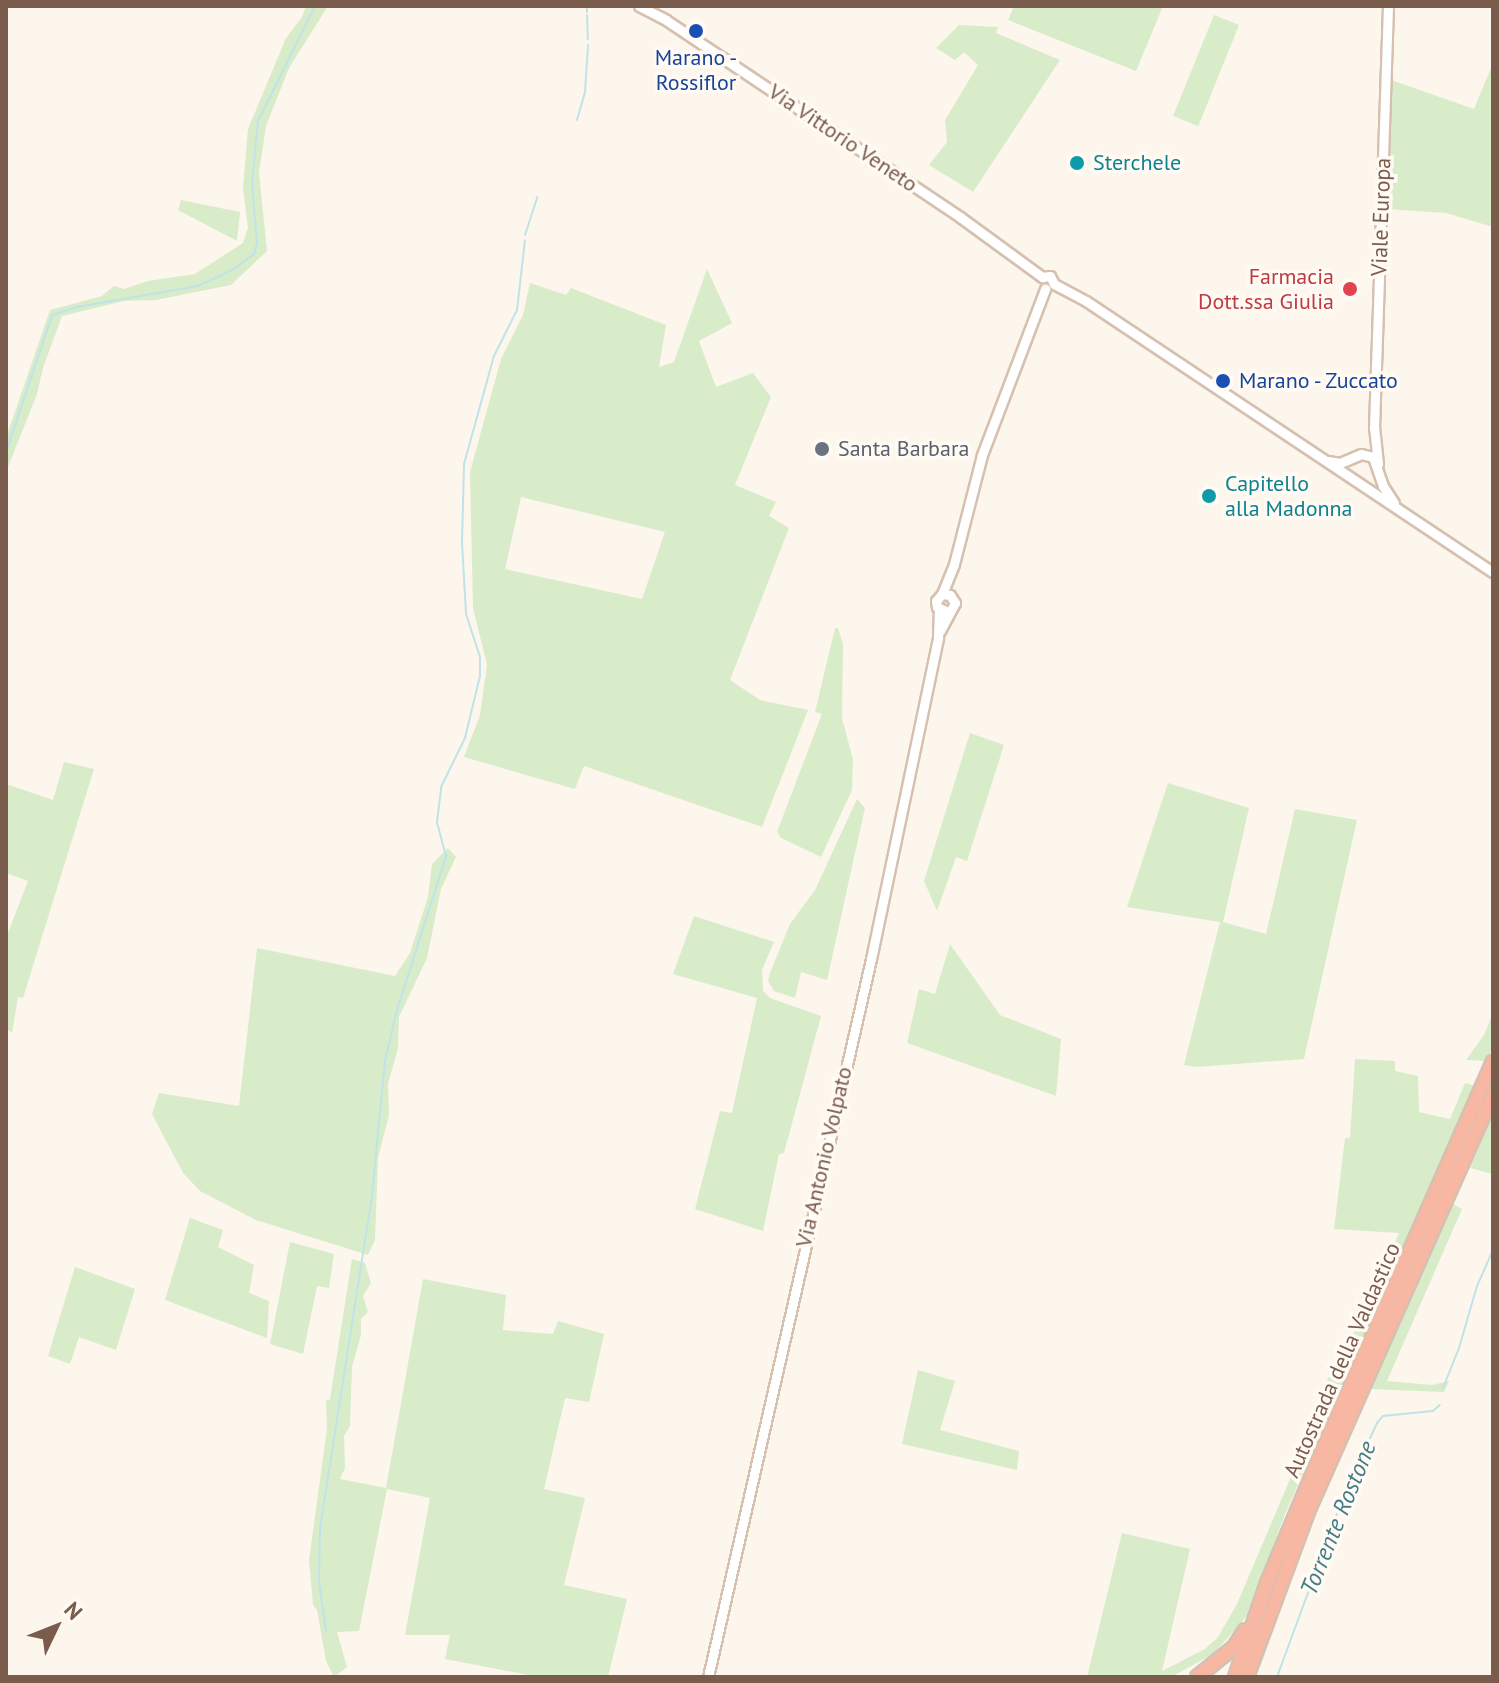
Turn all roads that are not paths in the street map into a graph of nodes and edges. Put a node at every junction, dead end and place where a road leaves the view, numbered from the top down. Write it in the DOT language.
graph roads {
  1 [pos="639,6"];
  2 [pos="1388,6"];
  3 [pos="1049,286"];
  4 [pos="1374,428"];
  5 [pos="1357,455"];
  6 [pos="1324,460"];
  7 [pos="1378,469"];
  8 [pos="1355,480"];
  9 [pos="1399,509"];
  10 [pos="954,564"];
  11 [pos="1493,572"];
  12 [pos="942,594"];
  13 [pos="953,596"];
  14 [pos="944,611"];
  15 [pos="1493,1062"];
  16 [pos="1493,1094"];
  17 [pos="1273,1583"];
  18 [pos="708,1677"];
  19 [pos="1197,1677"];
  20 [pos="1235,1677"];
  21 [pos="1247,1677"];
  22 [pos="1253,1677"];
  1 -- 3 [label="street, Via Vittorio Veneto"];
  2 -- 4 [label="street, Viale Europa"];
  3 -- 6 [label="street"];
  3 -- 10 [label="street"];
  4 -- 5 [label="street, Viale Europa"];
  4 -- 7 [label="street, Viale Europa"];
  5 -- 6 [label="street"];
  5 -- 7 [label="street"];
  5 -- 8 [label="street"];
  6 -- 8 [label="street"];
  7 -- 8 [label="street"];
  7 -- 9 [label="street"];
  8 -- 9 [label="street"];
  9 -- 11 [label="street"];
  10 -- 12 [label="street"];
  10 -- 13 [label="street"];
  12 -- 13 [label="street"];
  12 -- 14 [label="street"];
  13 -- 14 [label="street"];
  14 -- 18 [label="street, Via Antonio Volpato"];
  15 -- 17 [label="highway, Autostrada della Valdastico"];
  16 -- 17 [label="highway, Autostrada della Valdastico"];
  17 -- 19 [label="highway"];
  17 -- 20 [label="highway, Autostrada della Valdastico"];
  17 -- 21 [label="highway, Autostrada della Valdastico"];
  17 -- 22 [label="highway"];
}
